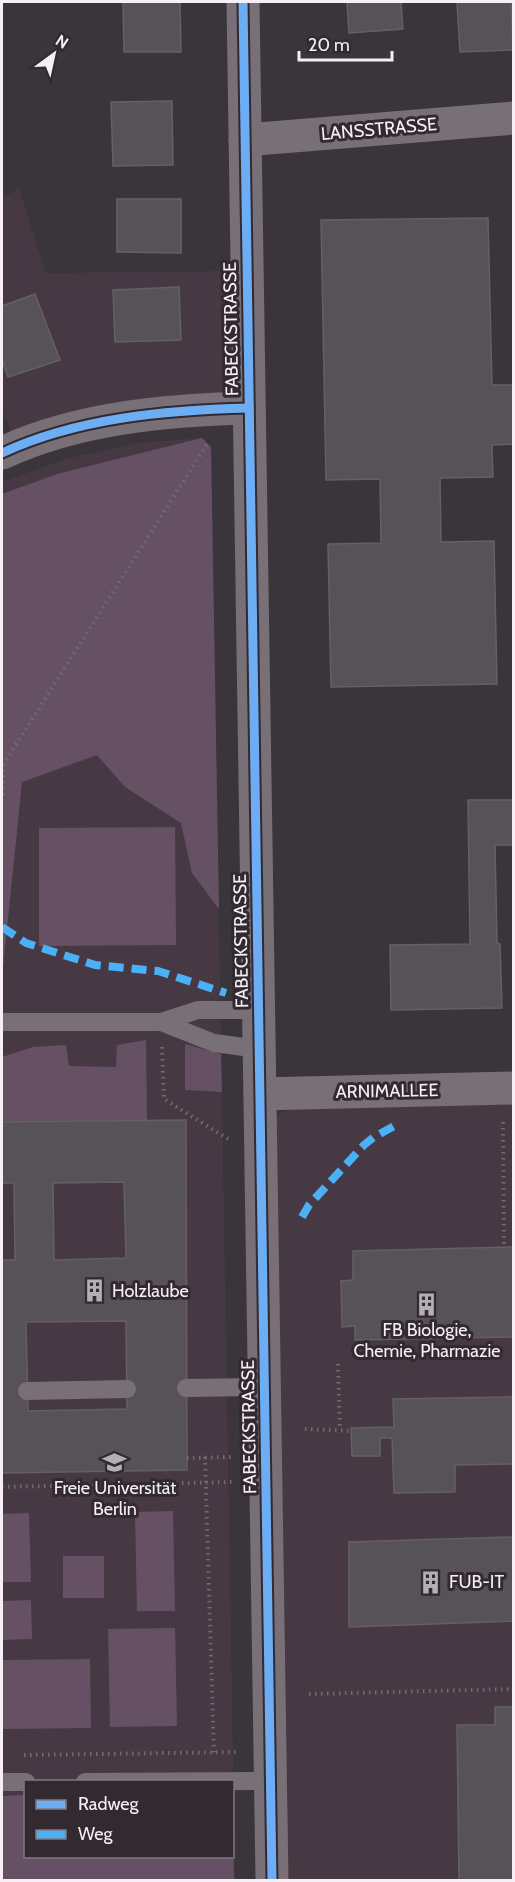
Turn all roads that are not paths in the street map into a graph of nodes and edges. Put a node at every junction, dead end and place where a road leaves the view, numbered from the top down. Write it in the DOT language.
graph roads {
  1 [pos="243,2"];
  2 [pos="513,118"];
  3 [pos="245,140"];
  4 [pos="249,408"];
  5 [pos="2,453"];
  6 [pos="258,1010"];
  7 [pos="2,1022"];
  8 [pos="161,1022"];
  9 [pos="259,1049"];
  10 [pos="513,1088"];
  11 [pos="260,1094"];
  12 [pos="265,1387"];
  13 [pos="186,1388"];
  14 [pos="127,1389"];
  15 [pos="27,1391"];
  16 [pos="234,1781"];
  17 [pos="271,1781"];
  18 [pos="2,1782"];
  19 [pos="24,1782"];
  20 [pos="272,1881"];
  1 -- 3 [label="street, FABECKSTRASSE"];
  2 -- 3 [label="street, LANSSTRASSE"];
  3 -- 4 [label="street, FABECKSTRASSE"];
  4 -- 5 [label="street"];
  4 -- 6 [label="street, FABECKSTRASSE"];
  6 -- 8 [label="lane"];
  6 -- 9 [label="street, FABECKSTRASSE"];
  7 -- 8 [label="lane"];
  8 -- 9 [label="lane"];
  9 -- 11 [label="street, FABECKSTRASSE"];
  10 -- 11 [label="street, ARNIMALLEE"];
  11 -- 12 [label="street, FABECKSTRASSE"];
  12 -- 13 [label="lane"];
  12 -- 17 [label="street, FABECKSTRASSE"];
  14 -- 15 [label="lane"];
  16 -- 17 [label="lane"];
  17 -- 20 [label="street, FABECKSTRASSE"];
  18 -- 19 [label="lane"];
}
